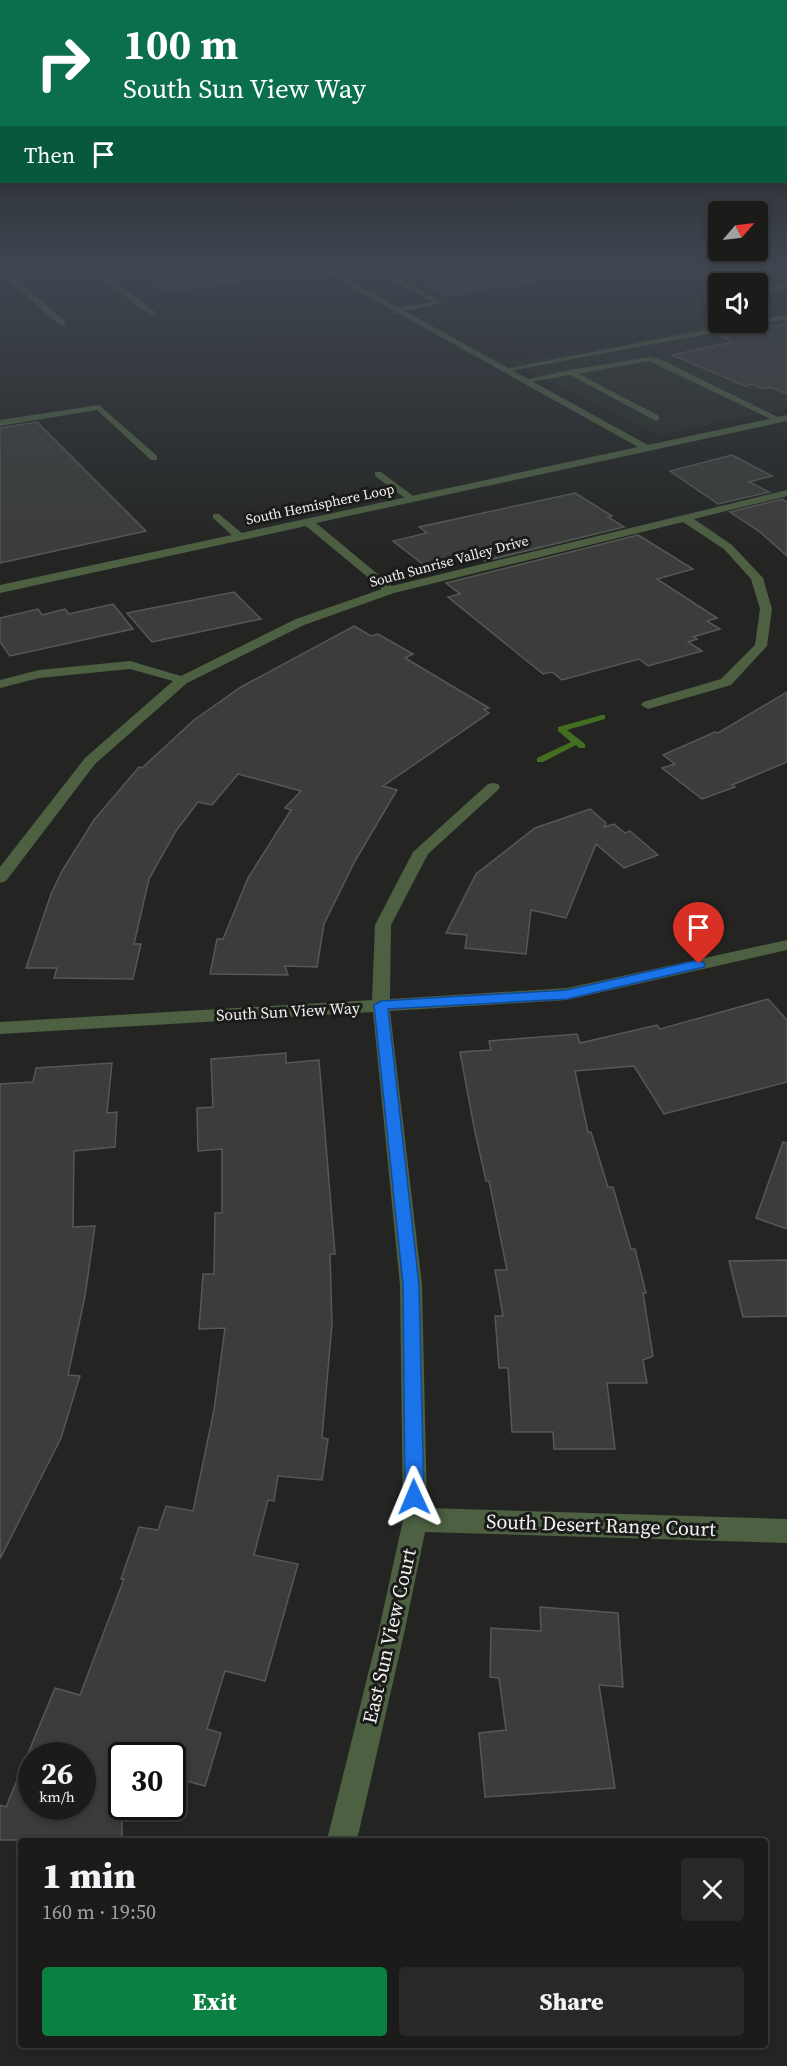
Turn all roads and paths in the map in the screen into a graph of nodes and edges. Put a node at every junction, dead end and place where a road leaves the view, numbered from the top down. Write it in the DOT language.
graph roads {
  1 [pos="488,360"];
  2 [pos="551,360"];
  3 [pos="639,360"];
  4 [pos="645,360"];
  5 [pos="504,369"];
  6 [pos="570,372"];
  7 [pos="524,381"];
  8 [pos="656,418"];
  9 [pos="785,421"];
  10 [pos="0,423"];
  11 [pos="646,448"];
  12 [pos="154,458"];
  13 [pos="378,474"];
  14 [pos="787,493"];
  15 [pos="412,499"];
  16 [pos="216,516"];
  17 [pos="684,518"];
  18 [pos="308,522"];
  19 [pos="240,537"];
  20 [pos="0,589"];
  21 [pos="390,590"];
  22 [pos="182,680"];
  23 [pos="0,684"];
  24 [pos="648,705"];
  25 [pos="493,786"];
  26 [pos="0,878"];
  27 [pos="787,945"];
  28 [pos="381,1005"];
  29 [pos="0,1028"];
  30 [pos="415,1520"];
  31 [pos="787,1531"];
  32 [pos="342,1838"];
  1 -- 5 [label="street"];
  2 -- 5 [label="lane"];
  3 -- 6 [label="lane"];
  4 -- 9 [label="lane"];
  5 -- 7 [label="street"];
  6 -- 7 [label="lane"];
  6 -- 8 [label="lane"];
  7 -- 11 [label="street"];
  9 -- 11 [label="street, South Hemisphere Loop"];
  10 -- 12 [label="lane"];
  11 -- 15 [label="street, South Hemisphere Loop"];
  13 -- 15 [label="lane"];
  14 -- 17 [label="street, South Sunrise Valley Drive"];
  15 -- 18 [label="street, South Hemisphere Loop"];
  16 -- 19 [label="lane"];
  17 -- 21 [label="street, South Sunrise Valley Drive"];
  17 -- 24 [label="street"];
  18 -- 19 [label="street, South Hemisphere Loop"];
  18 -- 21 [label="street"];
  19 -- 20 [label="street, South Hemisphere Loop"];
  21 -- 22 [label="street, South Sunrise Valley Drive"];
  22 -- 23 [label="street"];
  22 -- 26 [label="street, South Sunrise Valley Drive"];
  25 -- 28 [label="street, East Sun View Court"];
  27 -- 28 [label="street, South Sun View Way"];
  28 -- 29 [label="street, South Sun View Way"];
  28 -- 30 [label="street, East Sun View Court"];
  30 -- 31 [label="street, South Desert Range Court"];
  30 -- 32 [label="street, East Sun View Court"];
}
